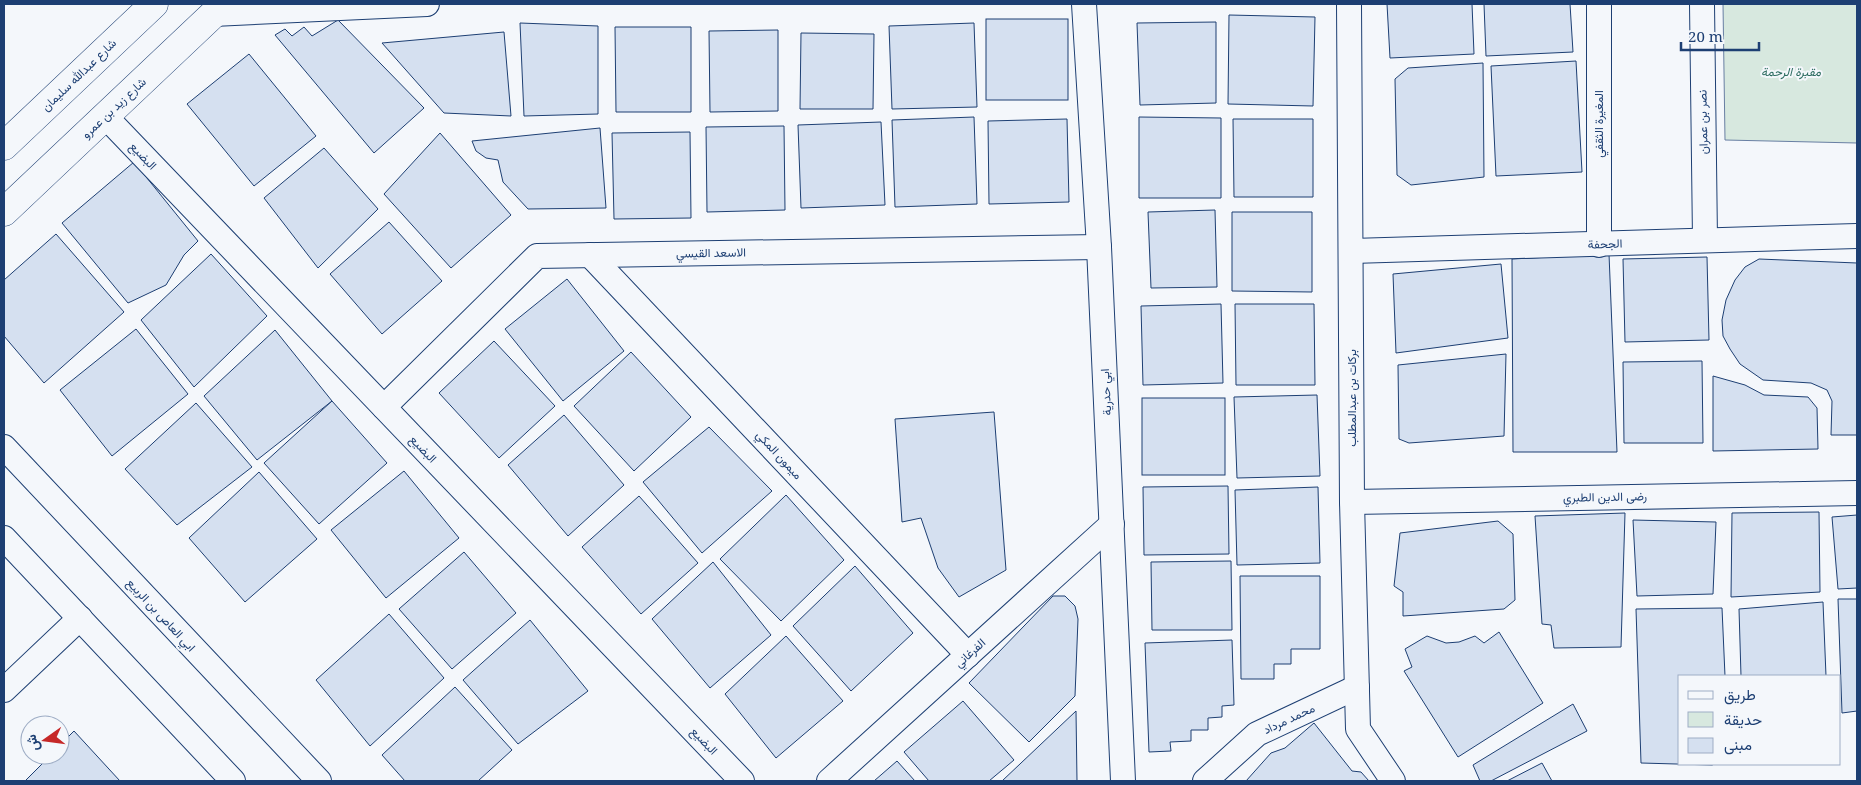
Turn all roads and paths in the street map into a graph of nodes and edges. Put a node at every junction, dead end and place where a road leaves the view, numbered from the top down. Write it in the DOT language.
graph roads {
  1 [pos="154,4"];
  2 [pos="427,4"];
  3 [pos="1084,4"];
  4 [pos="1349,4"];
  5 [pos="1599,4"];
  6 [pos="1702,4"];
  7 [pos="218,9"];
  8 [pos="105,116"];
  9 [pos="4,146"];
  10 [pos="4,212"];
  11 [pos="1857,236"];
  12 [pos="1705,240"];
  13 [pos="1599,244"];
  14 [pos="1099,247"];
  15 [pos="1352,251"];
  16 [pos="590,255"];
  17 [pos="384,407"];
  18 [pos="4,447"];
  19 [pos="1857,492"];
  20 [pos="1352,502"];
  21 [pos="1112,524"];
  22 [pos="4,538"];
  23 [pos="80,618"];
  24 [pos="968,655"];
  25 [pos="1357,687"];
  26 [pos="4,690"];
  27 [pos="234,781"];
  28 [pos="318,781"];
  29 [pos="742,781"];
  30 [pos="829,781"];
  31 [pos="1123,781"];
  32 [pos="1205,781"];
  33 [pos="1393,781"];
  1 -- 9 [label="main road, شارع عبدالله سليمان"];
  2 -- 7 [label="street"];
  3 -- 14 [label="street, ابي حدرية"];
  4 -- 15 [label="street, بركات بن عبدالمطلب"];
  5 -- 13 [label="street, المغيرة الثقفي"];
  6 -- 12 [label="street, نصر بن عمران"];
  7 -- 8 [label="main road, شارع زيد بن عمرو"];
  8 -- 10 [label="main road, شارع زيد بن عمرو"];
  8 -- 17 [label="street, البضيع"];
  11 -- 12 [label="street, الجحفة"];
  12 -- 13 [label="street, الجحفة"];
  13 -- 15 [label="street, الجحفة"];
  14 -- 16 [label="street, الاسعد القيسي"];
  14 -- 21 [label="street, ابي حدرية"];
  15 -- 20 [label="street, بركات بن عبدالمطلب"];
  16 -- 17 [label="street, الاسعد القيسي"];
  16 -- 24 [label="street, ميمون المكي"];
  17 -- 29 [label="street, البضيع"];
  18 -- 28 [label="street, ابي العاص بن الربيع"];
  19 -- 20 [label="street, رضى الدين الطبري"];
  20 -- 25 [label="street, بركات بن عبدالمطلب"];
  21 -- 24 [label="street, الفرغاني"];
  21 -- 31 [label="street, ابي حدرية"];
  22 -- 23 [label="street"];
  23 -- 26 [label="street"];
  23 -- 27 [label="street"];
  24 -- 30 [label="street, الفرغاني"];
  25 -- 32 [label="street, محمد مرداد"];
  25 -- 33 [label="street, بركات بن عبدالمطلب"];
}
